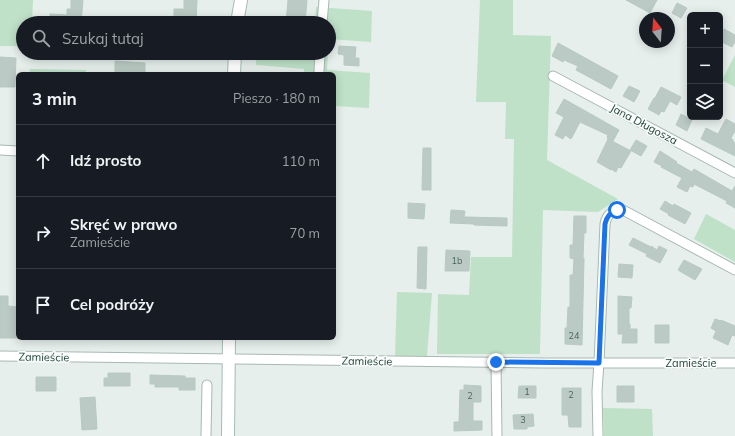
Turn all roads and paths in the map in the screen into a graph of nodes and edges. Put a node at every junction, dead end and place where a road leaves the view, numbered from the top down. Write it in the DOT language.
graph roads {
  1 [pos="241,0"];
  2 [pos="324,0"];
  3 [pos="239,16"];
  4 [pos="323,16"];
  5 [pos="235,60"];
  6 [pos="319,60"];
  7 [pos="318,71"];
  8 [pos="234,72"];
  9 [pos="553,76"];
  10 [pos="0,150"];
  11 [pos="16,151"];
  12 [pos="735,173"];
  13 [pos="735,270"];
  14 [pos="229,340"];
  15 [pos="0,356"];
  16 [pos="229,359"];
  17 [pos="496,362"];
  18 [pos="599,363"];
  19 [pos="735,363"];
  20 [pos="207,385"];
  21 [pos="206,436"];
  22 [pos="228,436"];
  23 [pos="497,436"];
  24 [pos="598,436"];
  1 -- 3 [label="main road"];
  2 -- 4 [label="street"];
  5 -- 8 [label="main road"];
  6 -- 7 [label="street"];
  9 -- 12 [label="street, Jana Długosza"];
  10 -- 11 [label="street"];
  13 -- 18 [label="street"];
  14 -- 16 [label="main road"];
  15 -- 16 [label="street, Zamieście"];
  16 -- 17 [label="street, Zamieście"];
  16 -- 22 [label="main road"];
  17 -- 18 [label="street, Zamieście"];
  17 -- 23 [label="street"];
  18 -- 19 [label="street, Zamieście"];
  18 -- 24 [label="street"];
  20 -- 21 [label="street"];
}
